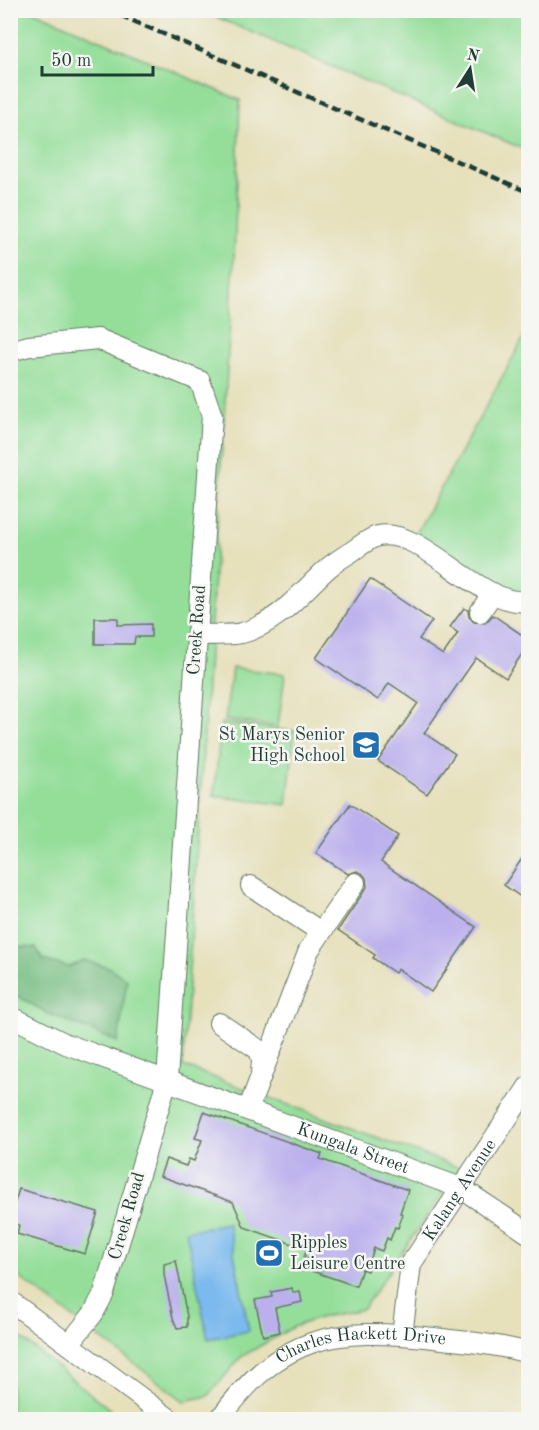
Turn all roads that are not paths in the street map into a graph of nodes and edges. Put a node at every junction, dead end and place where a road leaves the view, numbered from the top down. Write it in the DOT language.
graph roads {
  1 [pos="10,351"];
  2 [pos="493,593"];
  3 [pos="528,602"];
  4 [pos="480,612"];
  5 [pos="196,635"];
  6 [pos="355,883"];
  7 [pos="251,886"];
  8 [pos="321,932"];
  9 [pos="10,1016"];
  10 [pos="219,1023"];
  11 [pos="261,1076"];
  12 [pos="167,1080"];
  13 [pos="528,1087"];
  14 [pos="248,1110"];
  15 [pos="461,1188"];
  16 [pos="528,1233"];
  17 [pos="10,1301"];
  18 [pos="402,1335"];
  19 [pos="69,1344"];
  20 [pos="528,1353"];
  21 [pos="171,1419"];
  22 [pos="219,1419"];
  1 -- 5 [label="street, Creek Road"];
  2 -- 3 [label="street"];
  2 -- 4 [label="street"];
  2 -- 5 [label="street"];
  5 -- 12 [label="street, Creek Road"];
  6 -- 8 [label="street"];
  7 -- 8 [label="street"];
  8 -- 11 [label="street"];
  9 -- 12 [label="street"];
  10 -- 11 [label="street"];
  11 -- 14 [label="street"];
  12 -- 14 [label="street, Kungala Street"];
  12 -- 19 [label="street, Creek Road"];
  13 -- 15 [label="street, Kalang Avenue"];
  14 -- 15 [label="street, Kungala Street"];
  15 -- 16 [label="street, Kungala Street"];
  15 -- 18 [label="street, Kalang Avenue"];
  17 -- 19 [label="street"];
  18 -- 20 [label="street, Charles Hackett Drive"];
  18 -- 22 [label="street, Charles Hackett Drive"];
  19 -- 21 [label="street"];
}
